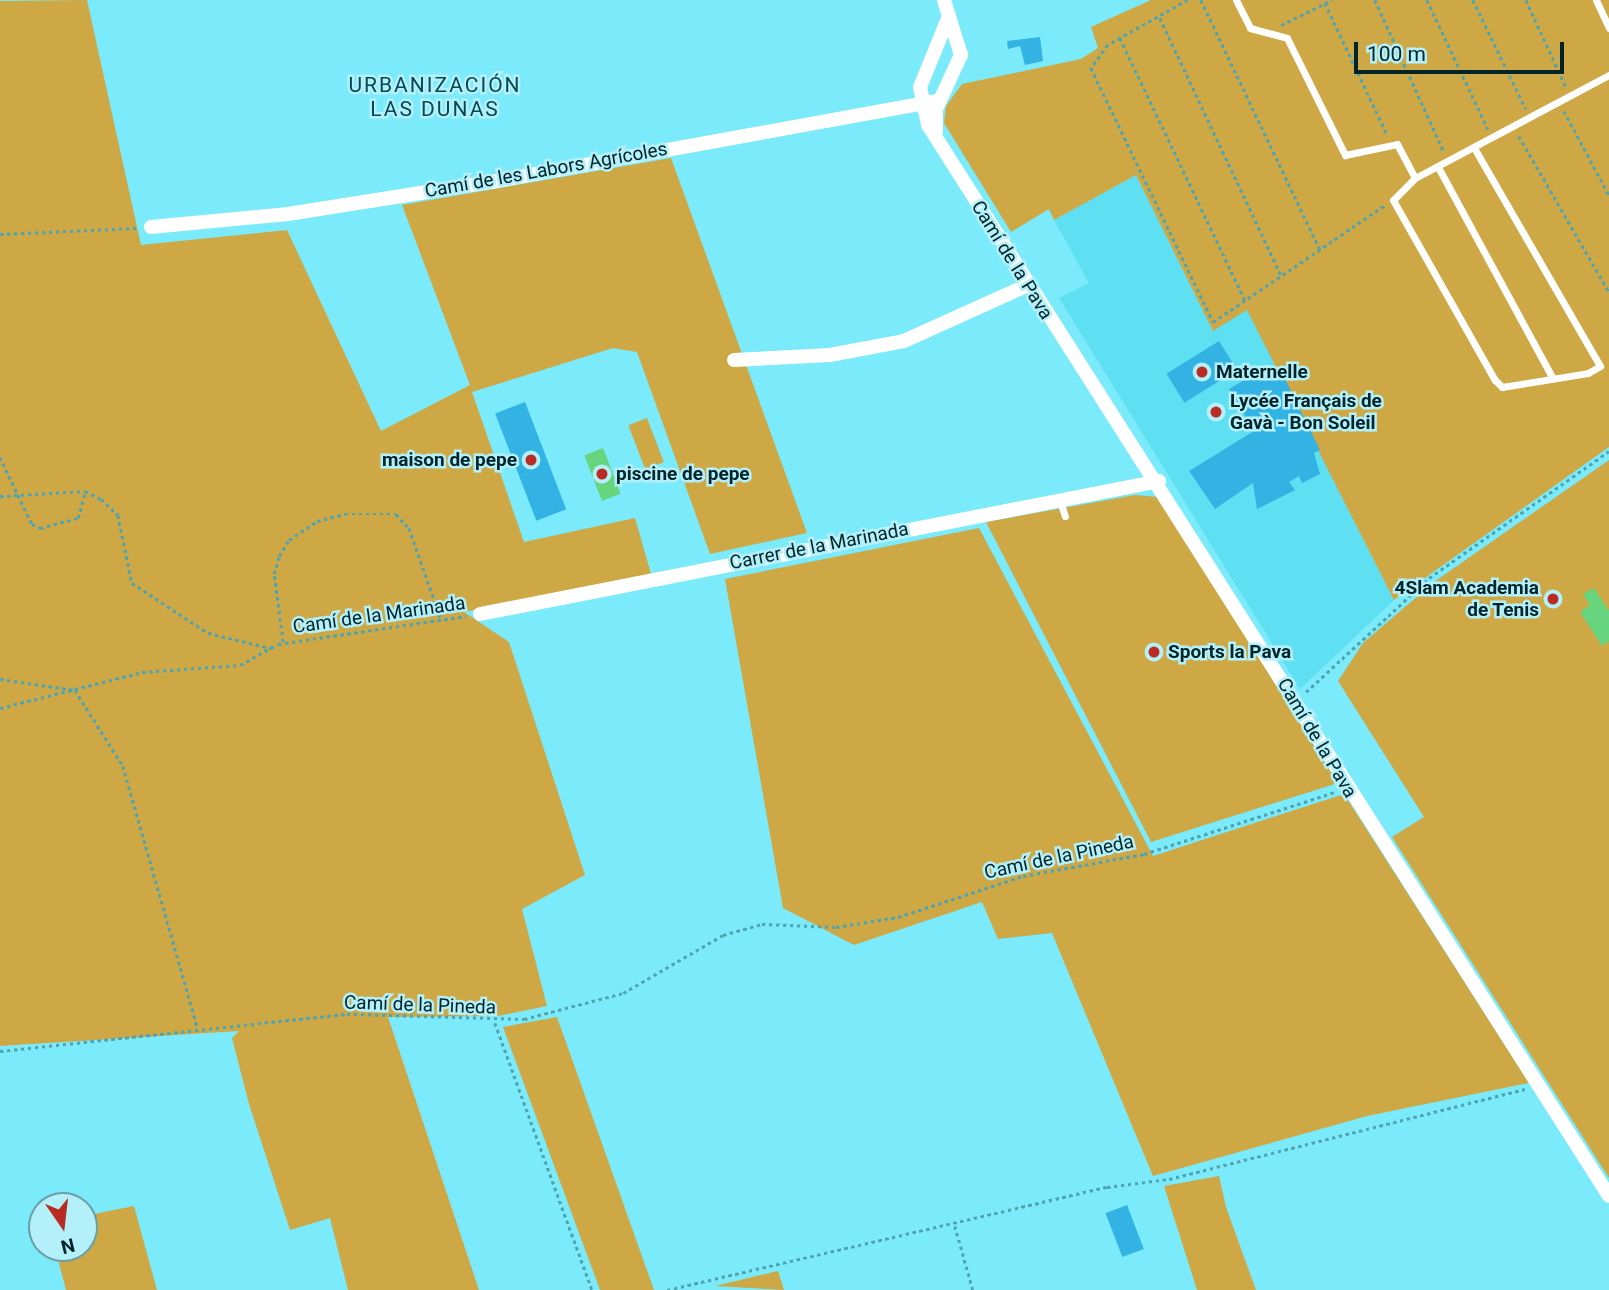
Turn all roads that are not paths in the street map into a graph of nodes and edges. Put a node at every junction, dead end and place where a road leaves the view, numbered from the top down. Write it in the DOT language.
graph roads {
  1 [pos="944,0"];
  2 [pos="1236,0"];
  3 [pos="1596,0"];
  4 [pos="949,16"];
  5 [pos="1609,28"];
  6 [pos="1609,75"];
  7 [pos="940,100"];
  8 [pos="921,102"];
  9 [pos="936,136"];
  10 [pos="1474,148"];
  11 [pos="1438,167"];
  12 [pos="1415,178"];
  13 [pos="151,227"];
  14 [pos="1026,286"];
  15 [pos="734,360"];
  16 [pos="1553,379"];
  17 [pos="1159,481"];
  18 [pos="1060,501"];
  19 [pos="1065,516"];
  20 [pos="480,614"];
  21 [pos="1609,1196"];
  1 -- 4 [label="street"];
  2 -- 12 [label="lane"];
  3 -- 5 [label="lane"];
  4 -- 7 [label="street"];
  4 -- 8 [label="street"];
  6 -- 10 [label="lane"];
  7 -- 8 [label="street, Camí de les Labors Agrícoles"];
  7 -- 9 [label="street"];
  8 -- 9 [label="street, Camí de la Pava"];
  8 -- 13 [label="street, Camí de les Labors Agrícoles"];
  9 -- 14 [label="street, Camí de la Pava"];
  10 -- 11 [label="lane"];
  10 -- 16 [label="lane"];
  11 -- 12 [label="lane"];
  11 -- 16 [label="lane"];
  12 -- 16 [label="lane"];
  14 -- 15 [label="street"];
  14 -- 17 [label="street, Camí de la Pava"];
  17 -- 18 [label="street, Carrer de la Marinada"];
  17 -- 21 [label="street, Camí de la Pava"];
  18 -- 19 [label="lane"];
  18 -- 20 [label="street, Carrer de la Marinada"];
}
